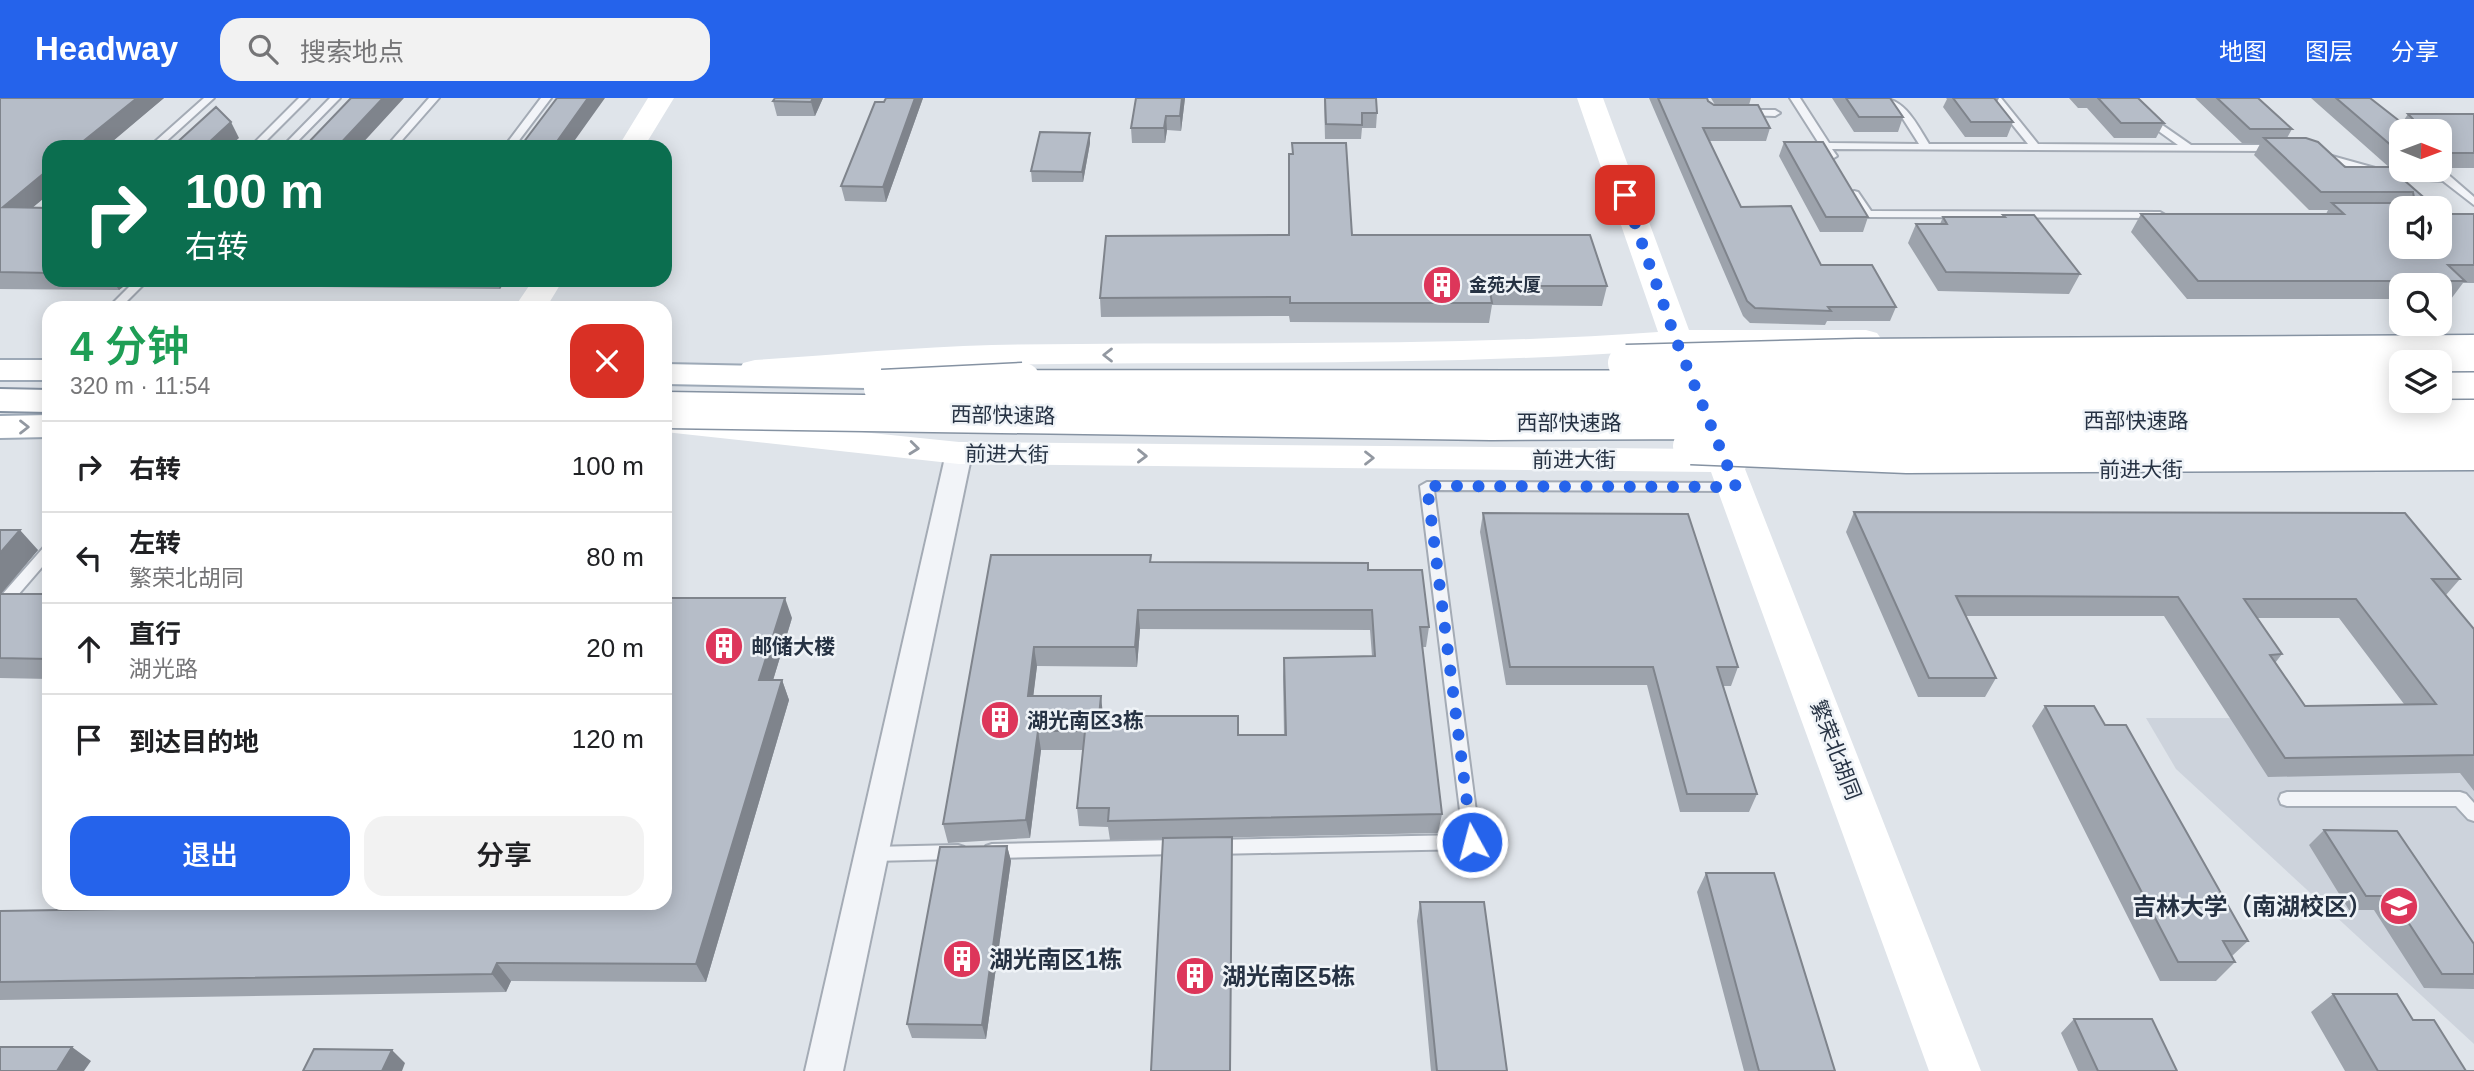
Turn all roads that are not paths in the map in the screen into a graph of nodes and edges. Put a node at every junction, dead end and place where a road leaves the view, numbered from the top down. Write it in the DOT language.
graph roads {
  1 [pos="209,98"];
  2 [pos="304,98"];
  3 [pos="335,98"];
  4 [pos="434,98"];
  5 [pos="546,98"];
  6 [pos="661,98"];
  7 [pos="1590,98"];
  8 [pos="1795,98"];
  9 [pos="1885,98"];
  10 [pos="1996,98"];
  11 [pos="2126,98"];
  12 [pos="1737,113"];
  13 [pos="1775,113"];
  14 [pos="162,140"];
  15 [pos="262,140"];
  16 [pos="293,140"];
  17 [pos="397,140"];
  18 [pos="514,140"];
  19 [pos="635,140"];
  20 [pos="1826,146"];
  21 [pos="1926,146"];
  22 [pos="2035,146"];
  23 [pos="2188,147"];
  24 [pos="2284,149"];
  25 [pos="2311,153"];
  26 [pos="1837,166"];
  27 [pos="2389,174"];
  28 [pos="2451,182"];
  29 [pos="1849,186"];
  30 [pos="2474,202"];
  31 [pos="2168,215"];
  32 [pos="135,287"];
  33 [pos="121,301"];
  34 [pos="2474,338"];
  35 [pos="1676,340"];
  36 [pos="2474,353"];
  37 [pos="0,370"];
  38 [pos="42,370"];
  39 [pos="680,374"];
  40 [pos="2389,374"];
  41 [pos="2452,374"];
  42 [pos="2474,374"];
  43 [pos="1692,380"];
  44 [pos="0,388"];
  45 [pos="42,388"];
  46 [pos="672,388"];
  47 [pos="882,388"];
  48 [pos="2389,389"];
  49 [pos="2452,389"];
  50 [pos="2474,389"];
  51 [pos="0,400"];
  52 [pos="42,401"];
  53 [pos="2474,418"];
  54 [pos="672,420"];
  55 [pos="672,420"];
  56 [pos="672,420"];
  57 [pos="1491,422"];
  58 [pos="42,426"];
  59 [pos="0,427"];
  60 [pos="2474,429"];
  61 [pos="2474,452"];
  62 [pos="959,453"];
  63 [pos="1725,459"];
  64 [pos="2474,469"];
  65 [pos="42,558"];
  66 [pos="0,606"];
  67 [pos="2287,799"];
  68 [pos="2474,814"];
  69 [pos="873,854"];
  70 [pos="824,1071"];
  71 [pos="1955,1071"];
  1 -- 14 [label="lane"];
  2 -- 15 [label="lane"];
  3 -- 16 [label="lane"];
  4 -- 17 [label="lane"];
  5 -- 18 [label="lane"];
  6 -- 19 [label="main road"];
  7 -- 35 [label="main road, 繁荣北胡同"];
  8 -- 20 [label="lane"];
  9 -- 21 [label="lane"];
  10 -- 22 [label="lane"];
  11 -- 23 [label="lane"];
  12 -- 13 [label="lane"];
  20 -- 21 [label="lane"];
  20 -- 26 [label="lane"];
  21 -- 22 [label="lane"];
  22 -- 23 [label="lane"];
  23 -- 24 [label="lane"];
  25 -- 27 [label="lane"];
  28 -- 30 [label="lane"];
  29 -- 31 [label="lane"];
  32 -- 33 [label="lane"];
  34 -- 35 [label="main road"];
  35 -- 39 [label="main road, one-way"];
  35 -- 43 [label="main road, 繁荣北胡同"];
  36 -- 47 [label="main road, bridge"];
  37 -- 38 [label="main road"];
  39 -- 43 [label="main road"];
  40 -- 43 [label="main road"];
  41 -- 42 [label="main road"];
  43 -- 63 [label="main road, 繁荣北胡同"];
  44 -- 45 [label="main road"];
  46 -- 47 [label="main road, 西部快速路"];
  47 -- 48 [label="main road, 西部快速路, bridge"];
  49 -- 50 [label="main road"];
  51 -- 52 [label="main road"];
  53 -- 57 [label="main road, 西部快速路, bridge"];
  54 -- 63 [label="main road, 前进大街"];
  55 -- 57 [label="main road, 西部快速路, bridge"];
  56 -- 62 [label="main road, 前进大街, one-way"];
  57 -- 61 [label="main road, bridge"];
  59 -- 58 [label="main road, one-way"];
  60 -- 63 [label="main road, 前进大街"];
  62 -- 63 [label="main road, 前进大街, one-way"];
  62 -- 69 [label="street"];
  63 -- 64 [label="main road, 前进大街"];
  63 -- 69 [label="lane"];
  63 -- 71 [label="main road, 繁荣北胡同"];
  65 -- 66 [label="lane"];
  67 -- 68 [label="lane"];
  69 -- 70 [label="street"];
}
